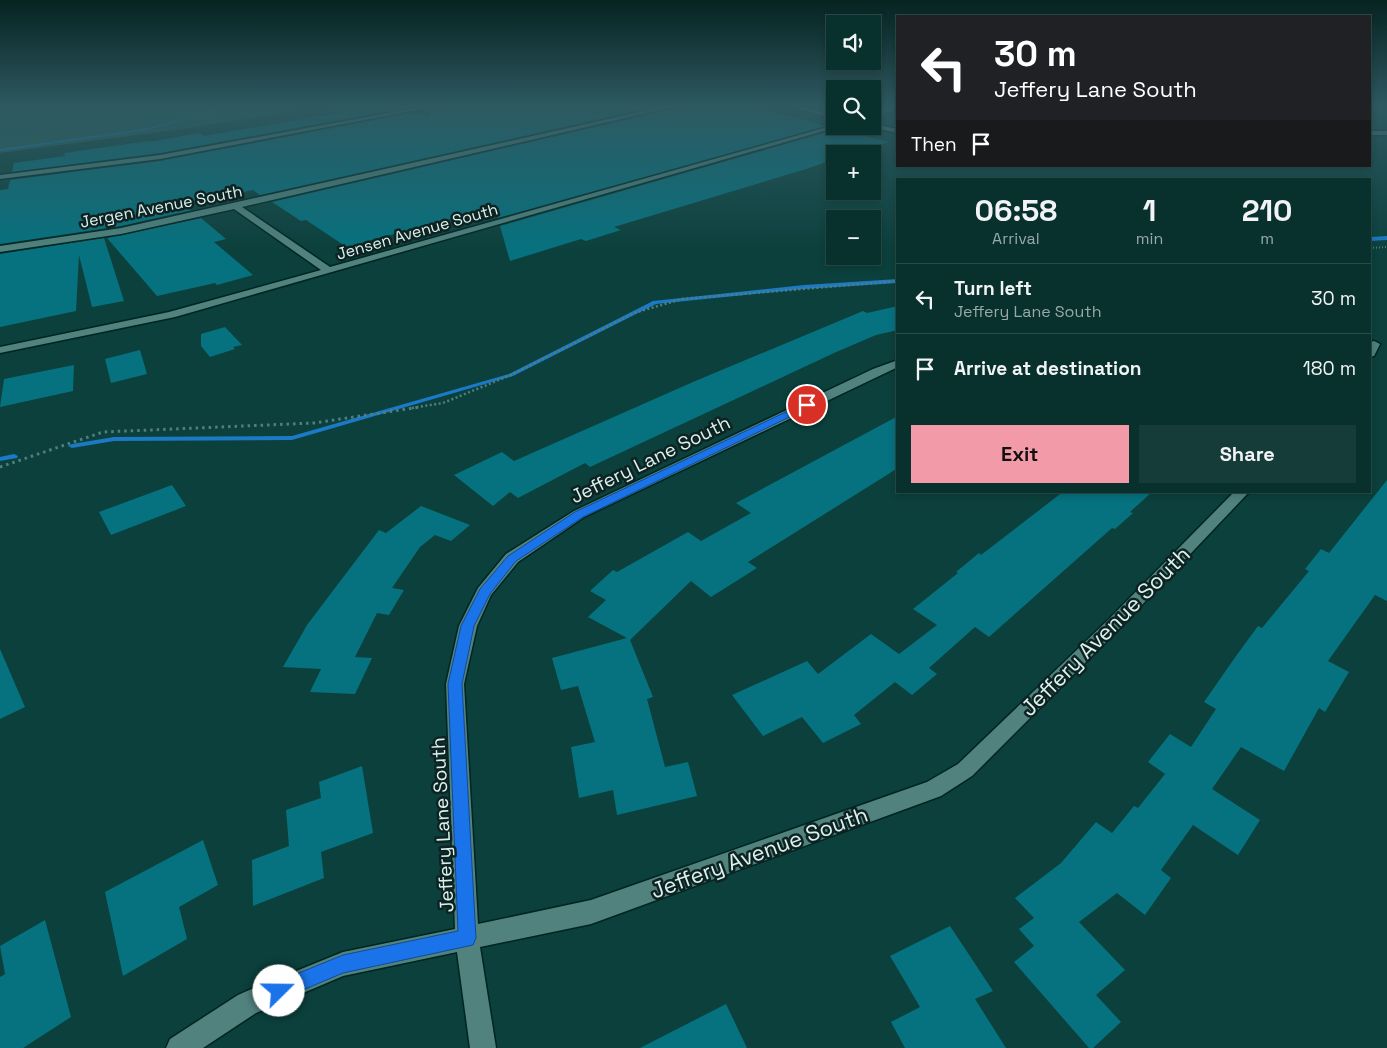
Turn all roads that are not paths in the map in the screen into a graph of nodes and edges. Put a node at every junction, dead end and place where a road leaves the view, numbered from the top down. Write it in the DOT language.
graph roads {
  1 [pos="177,154"];
  2 [pos="463,154"];
  3 [pos="740,154"];
  4 [pos="0,177"];
  5 [pos="235,206"];
  6 [pos="0,249"];
  7 [pos="329,271"];
  8 [pos="0,350"];
  9 [pos="896,364"];
  10 [pos="1241,493"];
  11 [pos="467,938"];
  12 [pos="179,1048"];
  13 [pos="483,1048"];
  1 -- 4 [label="street"];
  2 -- 5 [label="street, Jergen Avenue South"];
  3 -- 7 [label="street, Jensen Avenue South"];
  5 -- 6 [label="street, Jergen Avenue South"];
  5 -- 7 [label="street"];
  7 -- 8 [label="street, Jensen Avenue South"];
  9 -- 11 [label="street, Jeffery Lane South"];
  10 -- 11 [label="street, Jeffery Avenue South"];
  11 -- 12 [label="street, Jeffery Avenue South"];
  11 -- 13 [label="street, Jeffery Lane South"];
}
